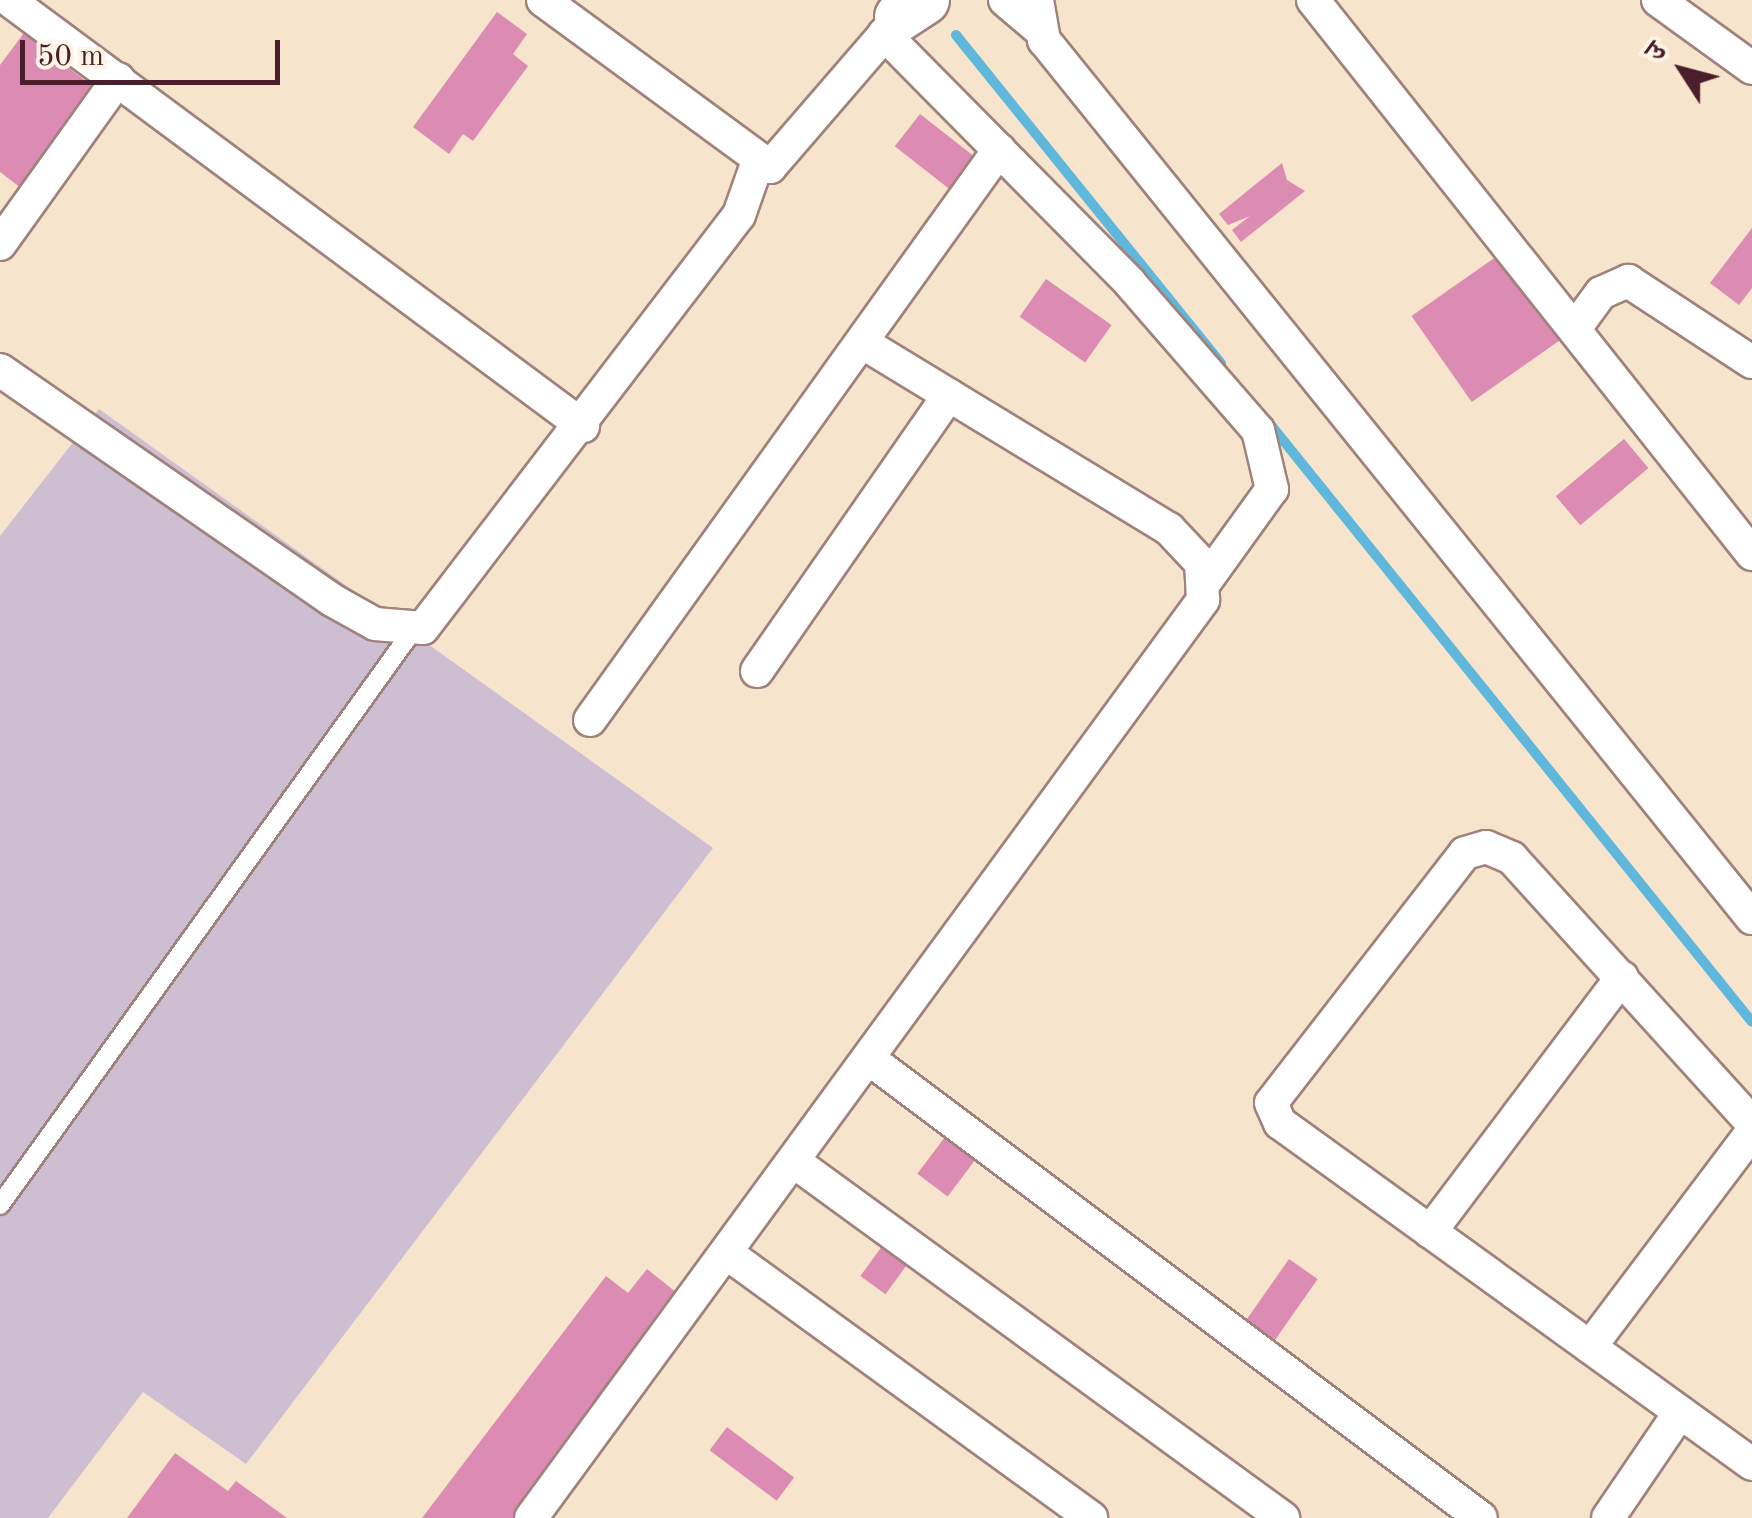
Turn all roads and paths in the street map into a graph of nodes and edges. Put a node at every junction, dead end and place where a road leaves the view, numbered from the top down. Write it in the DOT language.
graph roads {
  1 [pos="9,0"];
  2 [pos="542,0"];
  3 [pos="1005,0"];
  4 [pos="1313,0"];
  5 [pos="1658,0"];
  6 [pos="903,13"];
  7 [pos="1037,14"];
  8 [pos="1752,68"];
  9 [pos="118,79"];
  10 [pos="1000,150"];
  11 [pos="756,164"];
  12 [pos="0,244"];
  13 [pos="1576,327"];
  14 [pos="862,342"];
  15 [pos="1752,362"];
  16 [pos="0,370"];
  17 [pos="949,395"];
  18 [pos="583,426"];
  19 [pos="1752,554"];
  20 [pos="1206,579"];
  21 [pos="413,630"];
  22 [pos="757,671"];
  23 [pos="590,720"];
  24 [pos="1752,918"];
  25 [pos="1622,976"];
  26 [pos="872,1062"];
  27 [pos="1752,1123"];
  28 [pos="1752,1132"];
  29 [pos="796,1163"];
  30 [pos="0,1205"];
  31 [pos="1430,1232"];
  32 [pos="728,1254"];
  33 [pos="1590,1347"];
  34 [pos="1680,1412"];
  35 [pos="1752,1464"];
  36 [pos="531,1518"];
  37 [pos="1091,1518"];
  38 [pos="1283,1518"];
  39 [pos="1481,1518"];
  40 [pos="1608,1518"];
  1 -- 9 [label="street"];
  2 -- 11 [label="street"];
  3 -- 7 [label="street"];
  4 -- 13 [label="street"];
  5 -- 8 [label="street"];
  6 -- 10 [label="street"];
  6 -- 11 [label="street"];
  7 -- 24 [label="street"];
  9 -- 12 [label="street"];
  9 -- 18 [label="street"];
  10 -- 14 [label="street"];
  10 -- 20 [label="street"];
  11 -- 18 [label="street"];
  13 -- 15 [label="street"];
  13 -- 19 [label="street"];
  14 -- 17 [label="street"];
  14 -- 23 [label="street"];
  16 -- 21 [label="street"];
  17 -- 20 [label="street"];
  17 -- 22 [label="street"];
  18 -- 21 [label="street"];
  20 -- 26 [label="street"];
  21 -- 30 [label="lane"];
  25 -- 27 [label="street"];
  25 -- 31 [label="street"];
  25 -- 31 [label="street"];
  26 -- 29 [label="street"];
  26 -- 39 [label="street"];
  28 -- 33 [label="street"];
  29 -- 32 [label="street"];
  29 -- 38 [label="street"];
  31 -- 33 [label="street"];
  32 -- 36 [label="street"];
  32 -- 37 [label="street"];
  33 -- 34 [label="street"];
  34 -- 35 [label="street"];
  34 -- 40 [label="street"];
}
